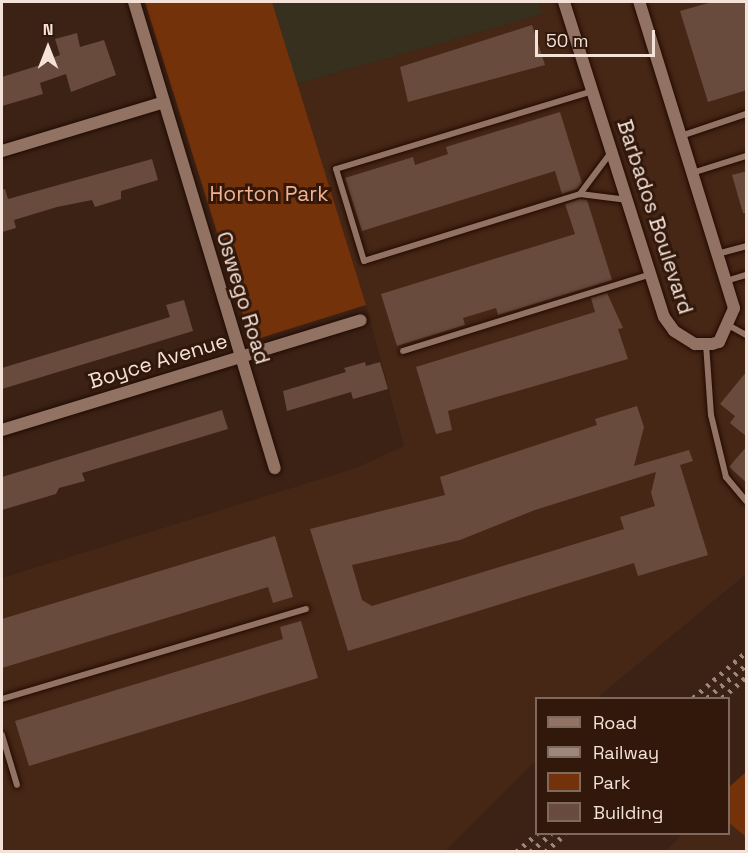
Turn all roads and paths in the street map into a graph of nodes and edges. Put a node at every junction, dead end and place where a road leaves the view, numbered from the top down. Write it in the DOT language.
graph roads {
  1 [pos="134,2"];
  2 [pos="564,2"];
  3 [pos="639,2"];
  4 [pos="593,91"];
  5 [pos="164,102"];
  6 [pos="747,114"];
  7 [pos="681,135"];
  8 [pos="2,151"];
  9 [pos="612,151"];
  10 [pos="747,156"];
  11 [pos="692,173"];
  12 [pos="580,194"];
  13 [pos="628,200"];
  14 [pos="747,246"];
  15 [pos="717,254"];
  16 [pos="652,274"];
  17 [pos="747,275"];
  18 [pos="726,281"];
  19 [pos="361,320"];
  20 [pos="728,325"];
  21 [pos="747,335"];
  22 [pos="706,344"];
  23 [pos="402,351"];
  24 [pos="240,357"];
  25 [pos="2,430"];
  26 [pos="275,468"];
  27 [pos="747,501"];
  28 [pos="306,609"];
  29 [pos="2,699"];
  30 [pos="2,735"];
  31 [pos="17,785"];
  1 -- 5 [label="street, Oswego Road"];
  2 -- 4 [label="street, Barbados Boulevard"];
  3 -- 7 [label="street"];
  4 -- 9 [label="street, Barbados Boulevard"];
  4 -- 12 [label="lane"];
  5 -- 8 [label="street"];
  5 -- 24 [label="street, Oswego Road"];
  6 -- 7 [label="lane"];
  7 -- 11 [label="street"];
  9 -- 12 [label="lane"];
  9 -- 13 [label="street, Barbados Boulevard"];
  10 -- 11 [label="lane"];
  11 -- 15 [label="street"];
  12 -- 13 [label="lane"];
  13 -- 16 [label="street, Barbados Boulevard"];
  14 -- 15 [label="lane"];
  15 -- 18 [label="street"];
  16 -- 22 [label="street, Barbados Boulevard"];
  16 -- 23 [label="lane"];
  17 -- 18 [label="lane"];
  18 -- 20 [label="street"];
  19 -- 24 [label="street, Boyce Avenue"];
  20 -- 21 [label="lane"];
  20 -- 22 [label="street"];
  22 -- 27 [label="lane"];
  24 -- 25 [label="street, Boyce Avenue"];
  24 -- 26 [label="street, Oswego Road"];
  28 -- 29 [label="lane"];
  30 -- 31 [label="lane"];
}
